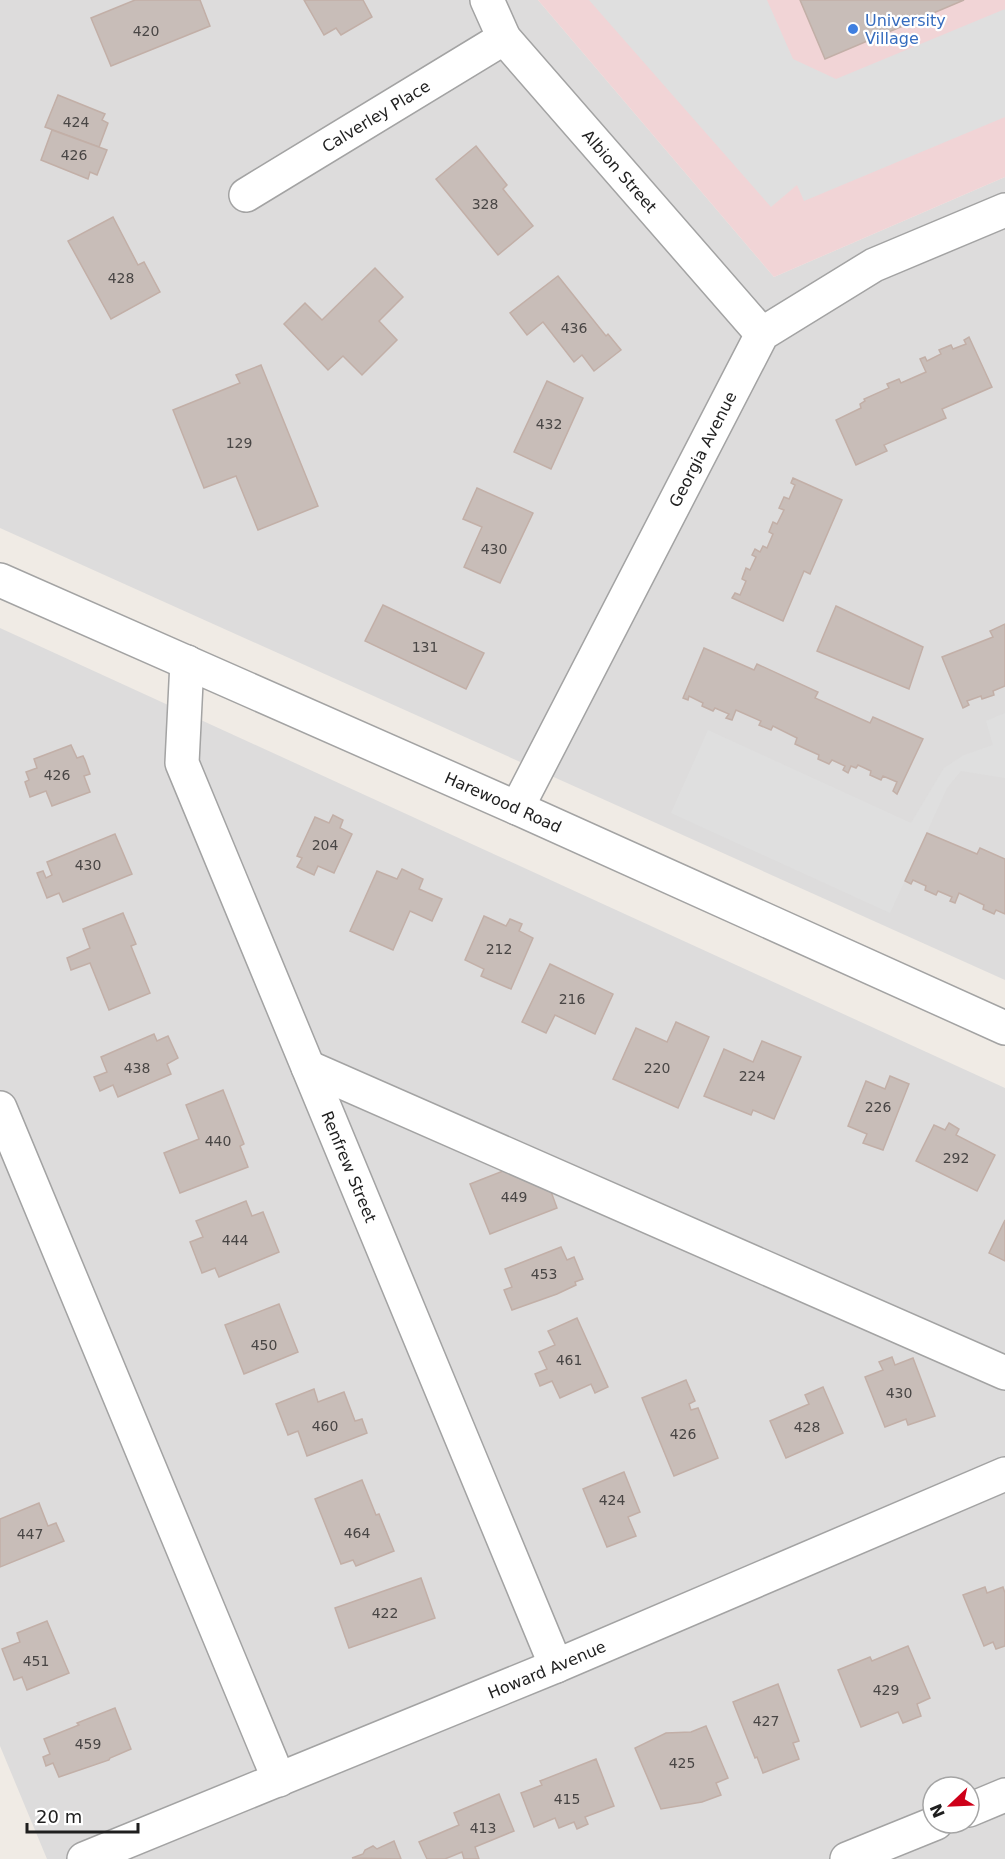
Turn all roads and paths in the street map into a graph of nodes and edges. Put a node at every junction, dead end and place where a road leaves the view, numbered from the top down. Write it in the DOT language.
graph roads {
  1 [pos="488,0"];
  2 [pos="504,38"];
  3 [pos="246,195"];
  4 [pos="1005,210"];
  5 [pos="762,334"];
  6 [pos="0,580"];
  7 [pos="187,662"];
  8 [pos="517,808"];
  9 [pos="1005,1028"];
  10 [pos="308,1067"];
  11 [pos="0,1108"];
  12 [pos="1005,1373"];
  13 [pos="1005,1474"];
  14 [pos="556,1666"];
  15 [pos="279,1779"];
  16 [pos="1005,1795"];
  17 [pos="981,1805"];
  18 [pos="921,1829"];
  19 [pos="84,1859"];
  20 [pos="847,1859"];
  1 -- 2 [label="street, Albion Street"];
  2 -- 3 [label="street, Calverley Place"];
  2 -- 5 [label="street, Albion Street"];
  4 -- 5 [label="street"];
  5 -- 8 [label="street, Georgia Avenue"];
  6 -- 7 [label="street, Harewood Road"];
  7 -- 8 [label="street, Harewood Road"];
  7 -- 10 [label="street, Renfrew Street"];
  8 -- 9 [label="street, Harewood Road"];
  10 -- 12 [label="street"];
  10 -- 14 [label="street, Renfrew Street"];
  11 -- 15 [label="street"];
  13 -- 14 [label="street, Howard Avenue"];
  14 -- 15 [label="street, Howard Avenue"];
  15 -- 19 [label="street, Howard Avenue"];
  16 -- 17 [label="street"];
  18 -- 20 [label="street"];
}
